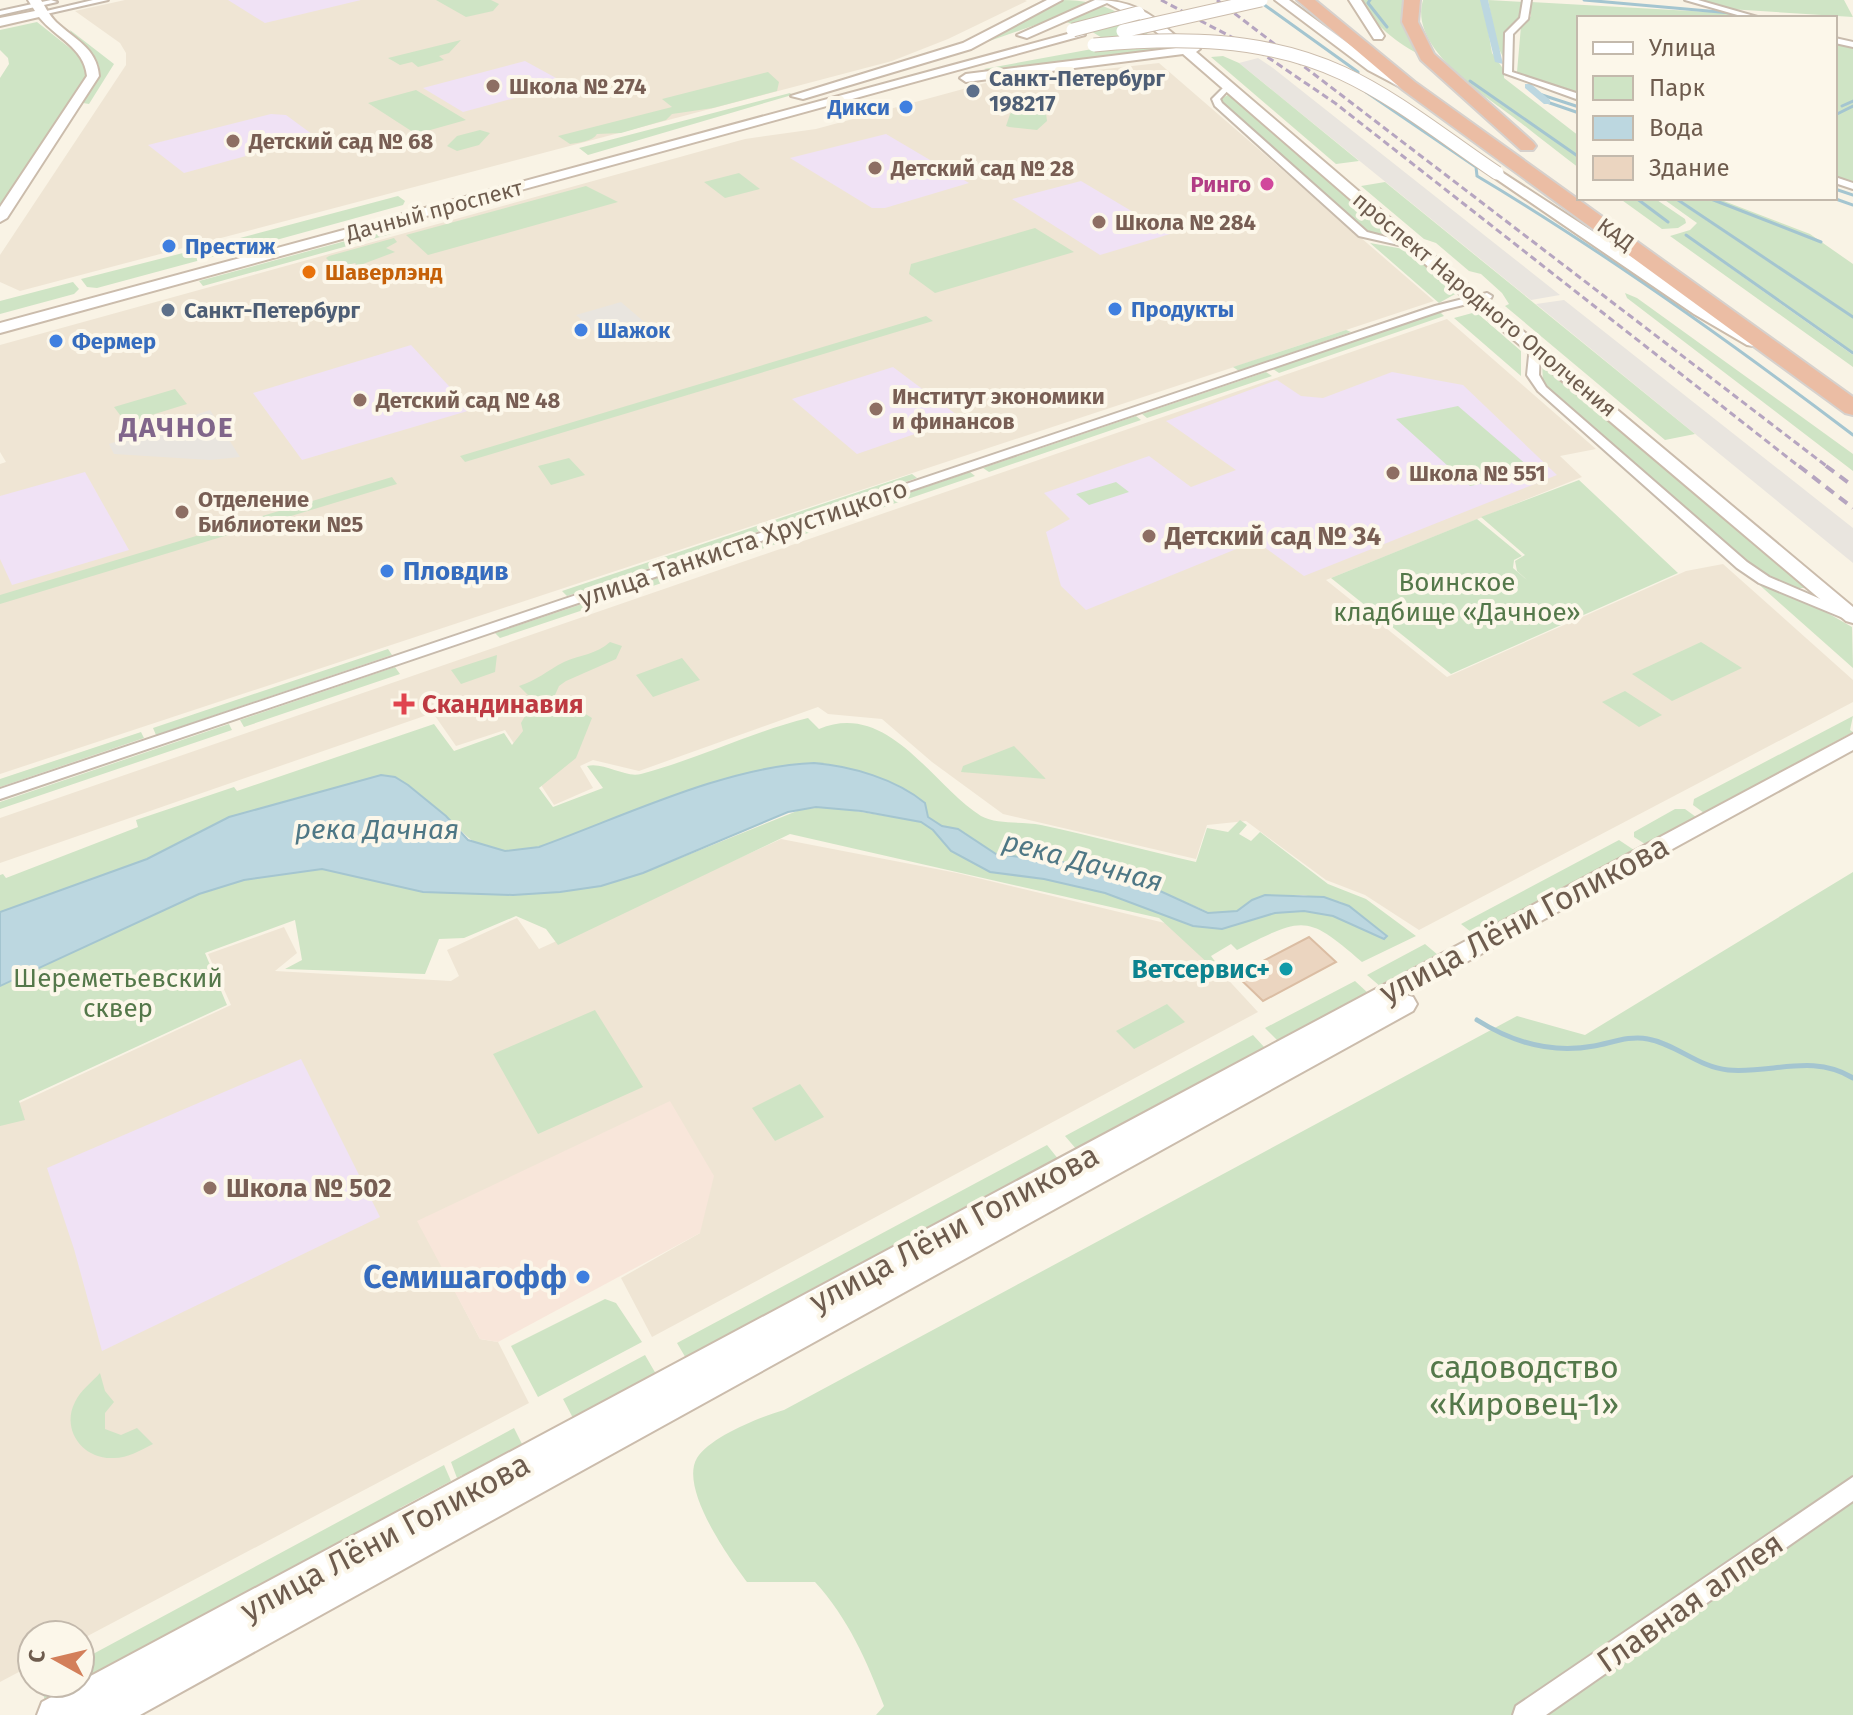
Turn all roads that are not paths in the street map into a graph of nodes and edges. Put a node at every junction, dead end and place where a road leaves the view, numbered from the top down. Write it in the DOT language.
graph roads {
  1 [pos="62,0"];
  2 [pos="104,0"];
  3 [pos="1056,0"];
  4 [pos="1108,0"];
  5 [pos="1127,0"];
  6 [pos="1210,0"];
  7 [pos="1261,0"];
  8 [pos="1281,0"];
  9 [pos="1305,0"];
  10 [pos="1329,0"];
  11 [pos="1355,0"];
  12 [pos="1412,0"];
  13 [pos="1689,0"];
  14 [pos="1528,2"];
  15 [pos="38,6"];
  16 [pos="1156,8"];
  17 [pos="0,13"];
  18 [pos="1749,16"];
  19 [pos="0,22"];
  20 [pos="1390,45"];
  21 [pos="1190,49"];
  22 [pos="1013,58"];
  23 [pos="937,65"];
  24 [pos="896,85"];
  25 [pos="1228,86"];
  26 [pos="1409,86"];
  27 [pos="865,90"];
  28 [pos="1572,94"];
  29 [pos="738,129"];
  30 [pos="631,148"];
  31 [pos="1608,206"];
  32 [pos="0,218"];
  33 [pos="1417,248"];
  34 [pos="1481,297"];
  35 [pos="0,317"];
  36 [pos="0,328"];
  37 [pos="1534,348"];
  38 [pos="1789,361"];
  39 [pos="1853,382"];
  40 [pos="1853,408"];
  41 [pos="1853,604"];
  42 [pos="1853,618"];
  43 [pos="1853,741"];
  44 [pos="1853,758"];
  45 [pos="0,794"];
  46 [pos="1853,1488"];
  47 [pos="55,1715"];
  48 [pos="104,1715"];
  49 [pos="1525,1715"];
  1 -- 15 [label="street"];
  2 -- 15 [label="street"];
  3 -- 30 [label="main road"];
  4 -- 21 [label="main road, проспект Народного Ополчения"];
  4 -- 23 [label="main road"];
  5 -- 21 [label="main road, проспект Народного Ополчения"];
  6 -- 24 [label="main road"];
  7 -- 22 [label="main road, bridge"];
  8 -- 26 [label="main road"];
  9 -- 26 [label="highway, КАД"];
  10 -- 20 [label="highway"];
  11 -- 20 [label="main road"];
  12 -- 20 [label="highway"];
  13 -- 18 [label="street"];
  14 -- 28 [label="street"];
  15 -- 17 [label="street"];
  15 -- 19 [label="main road"];
  15 -- 32 [label="main road"];
  16 -- 23 [label="main road, bridge"];
  21 -- 25 [label="main road, проспект Народного Ополчения"];
  21 -- 29 [label="main road"];
  21 -- 34 [label="main road, проспект Народного Ополчения"];
  22 -- 24 [label="main road"];
  22 -- 38 [label="main road, bridge"];
  23 -- 27 [label="main road"];
  24 -- 27 [label="main road"];
  25 -- 33 [label="main road, проспект Народного Ополчения"];
  25 -- 33 [label="street"];
  26 -- 38 [label="highway, КАД"];
  27 -- 29 [label="main road, Дачный проспект"];
  27 -- 30 [label="main road, Дачный проспект"];
  29 -- 36 [label="main road, Дачный проспект"];
  30 -- 35 [label="main road, Дачный проспект"];
  31 -- 39 [label="highway, КАД"];
  33 -- 34 [label="main road, проспект Народного Ополчения"];
  34 -- 37 [label="main road, проспект Народного Ополчения"];
  34 -- 41 [label="main road, проспект Народного Ополчения"];
  34 -- 45 [label="street, улица Танкиста Хрустицкого"];
  37 -- 42 [label="main road, проспект Народного Ополчения"];
  37 -- 42 [label="street"];
  38 -- 40 [label="highway, КАД"];
  43 -- 47 [label="main road, улица Лёни Голикова"];
  44 -- 48 [label="main road, улица Лёни Голикова"];
  46 -- 49 [label="street, Главная аллея"];
}
